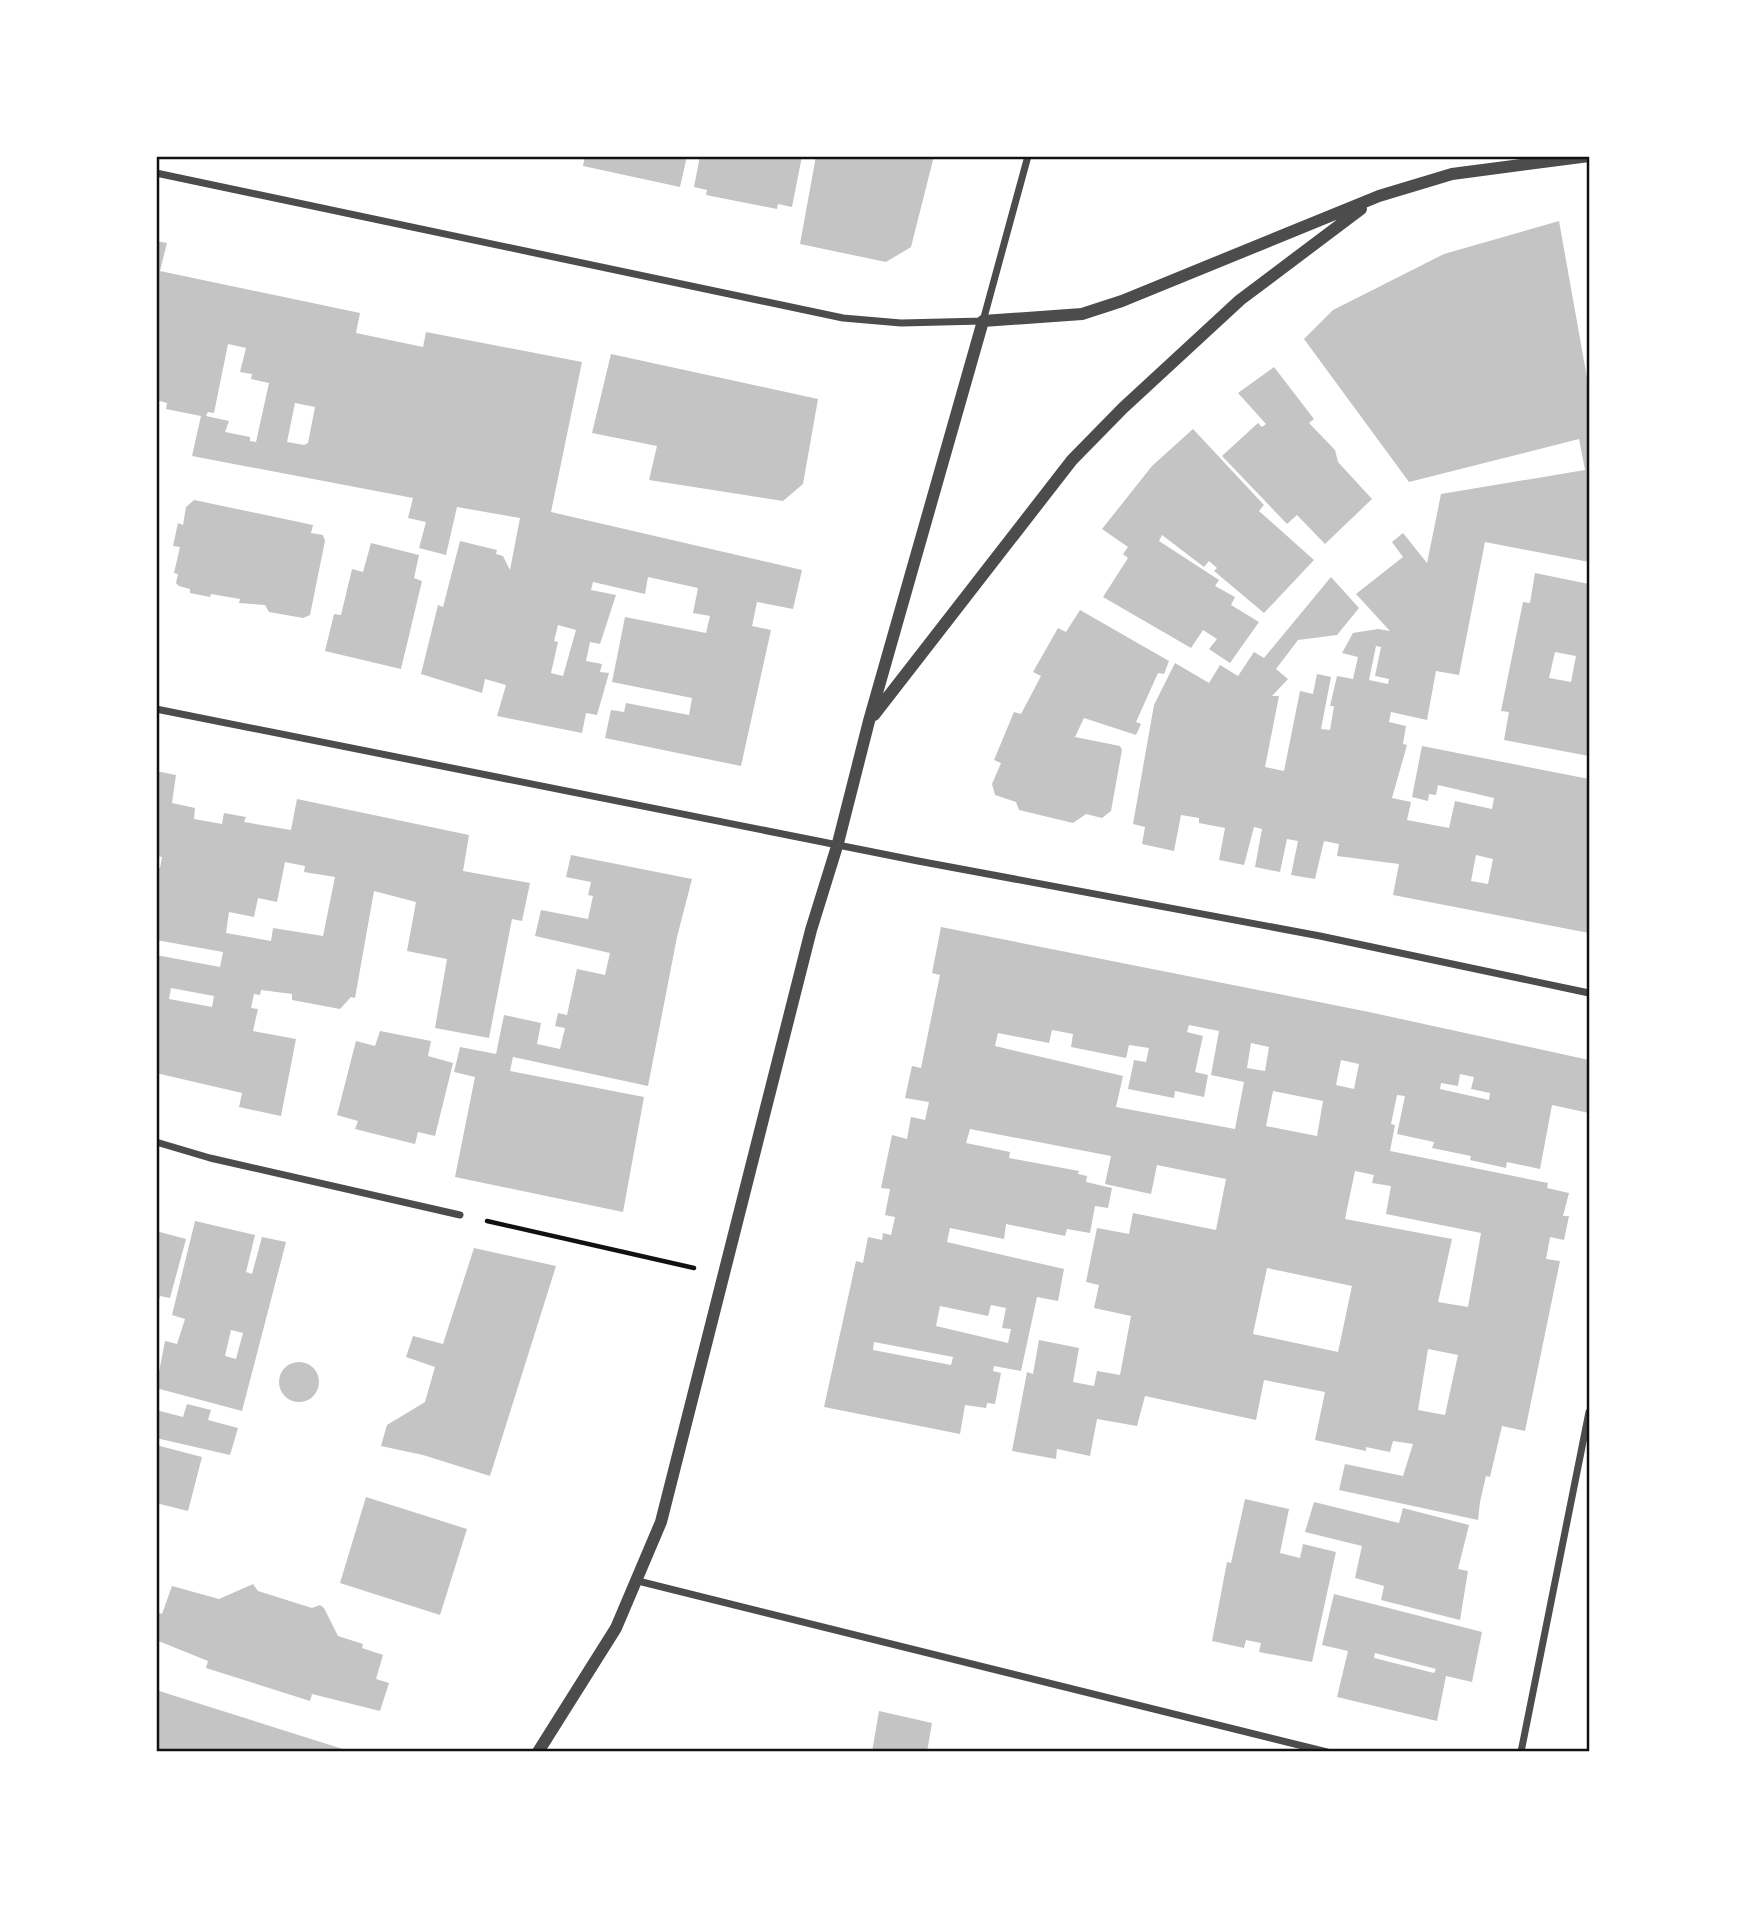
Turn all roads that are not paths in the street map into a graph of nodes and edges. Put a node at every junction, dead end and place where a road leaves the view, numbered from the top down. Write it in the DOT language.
graph roads {
  1 [pos="1028,156"];
  2 [pos="1589,156"];
  3 [pos="156,173"];
  4 [pos="1379,196"];
  5 [pos="983,321"];
  6 [pos="156,709"];
  7 [pos="869,721"];
  8 [pos="838,843"];
  9 [pos="1589,993"];
  10 [pos="156,1142"];
  11 [pos="460,1215"];
  12 [pos="1589,1412"];
  13 [pos="638,1581"];
  14 [pos="538,1752"];
  15 [pos="1327,1752"];
  16 [pos="1521,1752"];
  1 -- 5 [label="street"];
  2 -- 4 [label="street"];
  3 -- 5 [label="street"];
  4 -- 5 [label="street"];
  4 -- 7 [label="street"];
  5 -- 7 [label="street"];
  6 -- 8 [label="street"];
  7 -- 8 [label="street"];
  8 -- 9 [label="street"];
  8 -- 13 [label="street"];
  10 -- 11 [label="street"];
  12 -- 16 [label="street"];
  13 -- 14 [label="street"];
  13 -- 15 [label="street"];
}
